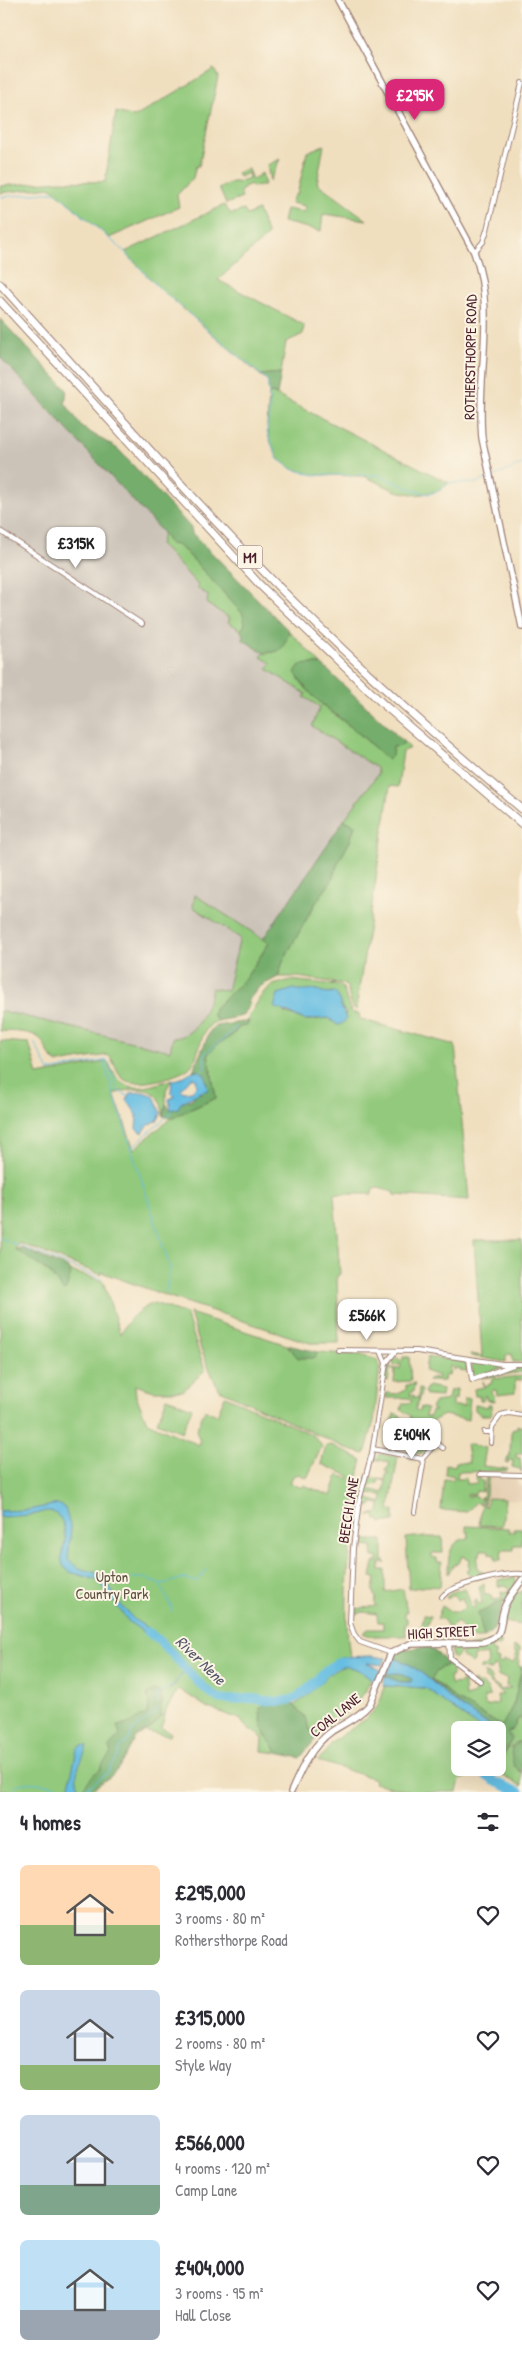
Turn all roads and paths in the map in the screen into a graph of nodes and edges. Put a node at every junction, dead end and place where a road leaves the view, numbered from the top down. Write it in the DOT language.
graph roads {
  1 [pos="338,0"];
  2 [pos="522,83"];
  3 [pos="474,252"];
  4 [pos="0,284"];
  5 [pos="0,301"];
  6 [pos="0,531"];
  7 [pos="142,624"];
  8 [pos="522,627"];
  9 [pos="522,809"];
  10 [pos="522,824"];
  11 [pos="338,1350"];
  12 [pos="381,1351"];
  13 [pos="396,1352"];
  14 [pos="469,1359"];
  15 [pos="386,1363"];
  16 [pos="514,1364"];
  17 [pos="522,1364"];
  18 [pos="522,1415"];
  19 [pos="484,1432"];
  20 [pos="491,1432"];
  21 [pos="491,1443"];
  22 [pos="443,1448"];
  23 [pos="372,1449"];
  24 [pos="422,1459"];
  25 [pos="480,1474"];
  26 [pos="522,1475"];
  27 [pos="410,1505"];
  28 [pos="416,1506"];
  29 [pos="415,1512"];
  30 [pos="522,1574"];
  31 [pos="522,1580"];
  32 [pos="442,1597"];
  33 [pos="449,1642"];
  34 [pos="390,1655"];
  35 [pos="478,1672"];
  36 [pos="474,1677"];
  37 [pos="480,1681"];
  38 [pos="292,1792"];
  1 -- 3 [label="street, ROTHERSTHORPE ROAD"];
  2 -- 3 [label="street"];
  3 -- 8 [label="street, ROTHERSTHORPE ROAD"];
  4 -- 9 [label="highway, M1"];
  5 -- 10 [label="highway, M1"];
  6 -- 7 [label="street"];
  11 -- 12 [label="street"];
  12 -- 13 [label="street"];
  12 -- 15 [label="street"];
  13 -- 14 [label="street"];
  13 -- 15 [label="street"];
  14 -- 16 [label="street"];
  14 -- 16 [label="street"];
  15 -- 23 [label="street, BEECH LANE"];
  16 -- 17 [label="street"];
  18 -- 20 [label="street"];
  19 -- 20 [label="street"];
  20 -- 21 [label="street"];
  22 -- 24 [label="street"];
  23 -- 24 [label="street"];
  23 -- 34 [label="street, BEECH LANE"];
  24 -- 28 [label="street"];
  25 -- 26 [label="street"];
  27 -- 28 [label="street"];
  28 -- 29 [label="street"];
  30 -- 32 [label="street"];
  31 -- 33 [label="street, HIGH STREET"];
  33 -- 34 [label="street, HIGH STREET"];
  33 -- 36 [label="street"];
  34 -- 38 [label="street, COAL LANE"];
  35 -- 36 [label="street"];
  36 -- 37 [label="street"];
}
